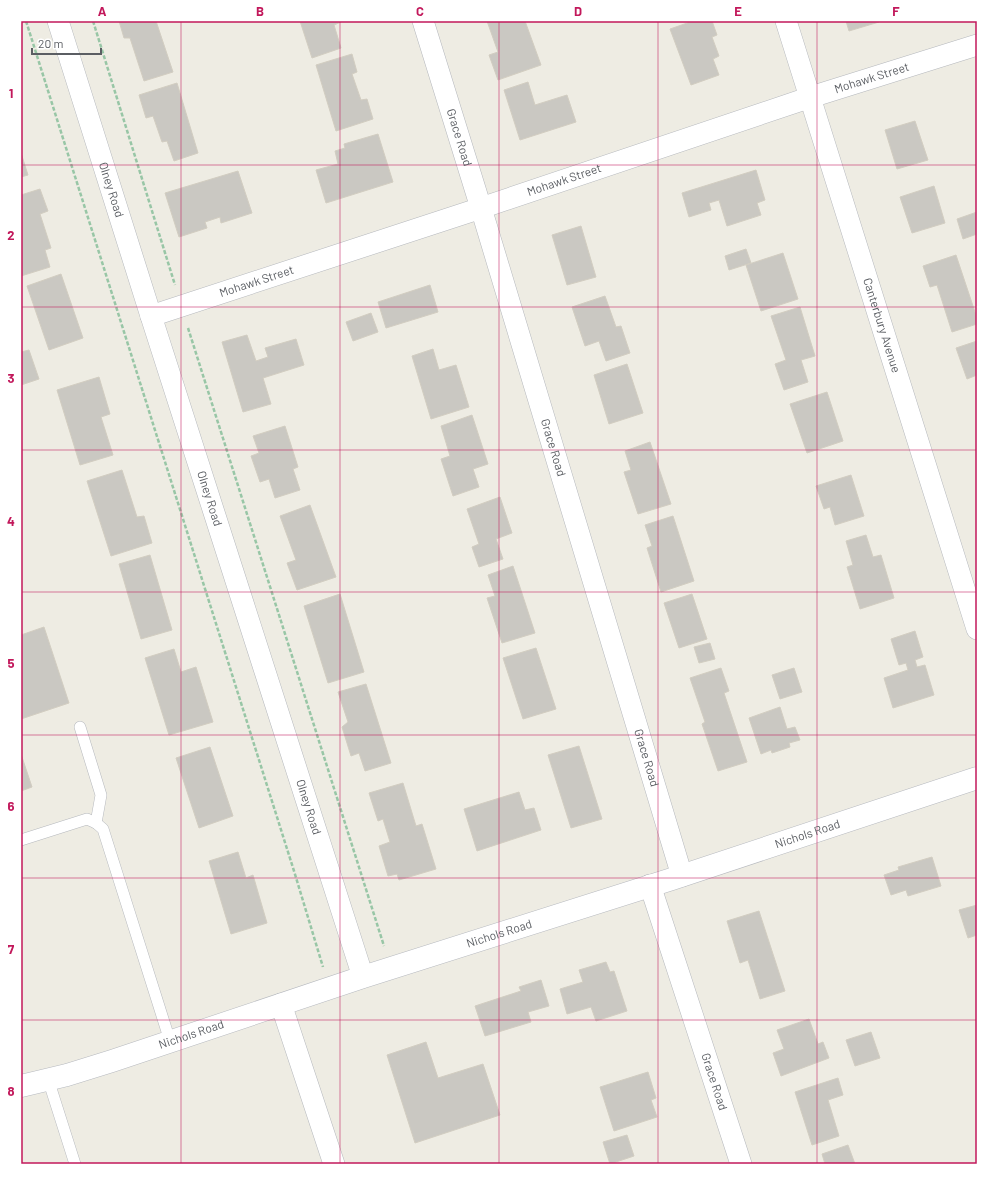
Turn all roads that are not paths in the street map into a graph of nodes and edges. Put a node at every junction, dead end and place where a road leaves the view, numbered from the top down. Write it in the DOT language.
graph roads {
  1 [pos="58,21"];
  2 [pos="423,21"];
  3 [pos="786,21"];
  4 [pos="977,45"];
  5 [pos="811,97"];
  6 [pos="481,208"];
  7 [pos="151,316"];
  8 [pos="977,629"];
  9 [pos="80,727"];
  10 [pos="977,778"];
  11 [pos="96,823"];
  12 [pos="21,840"];
  13 [pos="682,876"];
  14 [pos="650,886"];
  15 [pos="363,977"];
  16 [pos="281,1004"];
  17 [pos="170,1041"];
  18 [pos="48,1080"];
  19 [pos="21,1086"];
  20 [pos="75,1164"];
  21 [pos="334,1164"];
  22 [pos="741,1164"];
  1 -- 7 [label="street, Olney Road"];
  2 -- 6 [label="street, Grace Road"];
  3 -- 5 [label="street, Canterbury Avenue"];
  4 -- 5 [label="street, Mohawk Street"];
  5 -- 6 [label="street, Mohawk Street"];
  5 -- 8 [label="street, Canterbury Avenue"];
  6 -- 7 [label="street, Mohawk Street"];
  6 -- 13 [label="street, Grace Road"];
  7 -- 15 [label="street, Olney Road"];
  9 -- 11 [label="lane"];
  10 -- 13 [label="street, Nichols Road"];
  11 -- 12 [label="lane"];
  11 -- 17 [label="lane"];
  13 -- 14 [label="street, Nichols Road"];
  14 -- 15 [label="street, Nichols Road"];
  14 -- 22 [label="street, Grace Road"];
  15 -- 16 [label="street, Nichols Road"];
  16 -- 17 [label="street, Nichols Road"];
  16 -- 21 [label="street"];
  17 -- 18 [label="street, Nichols Road"];
  18 -- 19 [label="street, Nichols Road"];
  18 -- 20 [label="lane"];
}
